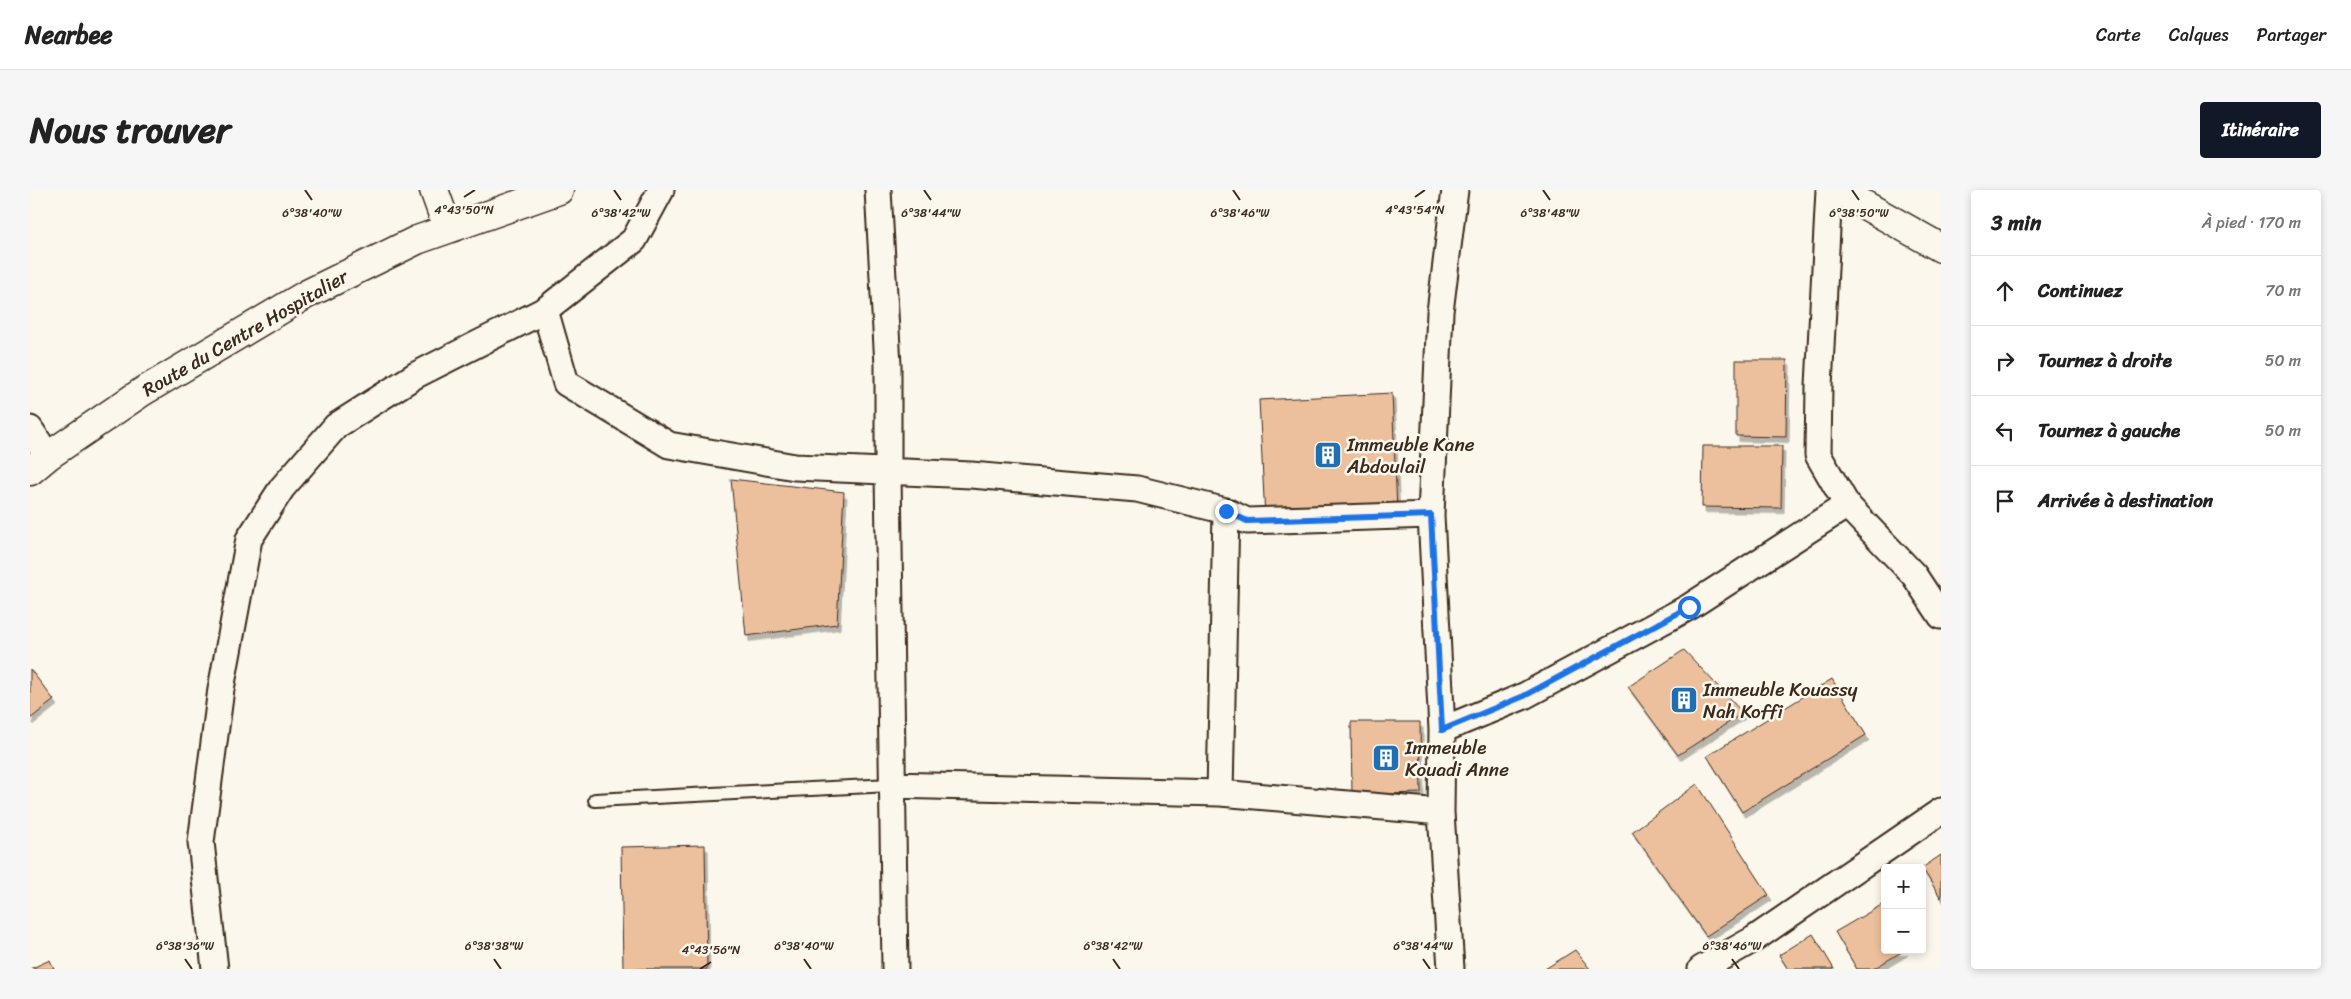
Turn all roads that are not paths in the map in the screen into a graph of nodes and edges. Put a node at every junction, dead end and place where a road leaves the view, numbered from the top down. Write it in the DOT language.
graph roads {
  1 [pos="434,190"];
  2 [pos="559,190"];
  3 [pos="661,190"];
  4 [pos="878,190"];
  5 [pos="1455,190"];
  6 [pos="1829,190"];
  7 [pos="1838,190"];
  8 [pos="448,229"];
  9 [pos="1941,248"];
  10 [pos="545,310"];
  11 [pos="30,429"];
  12 [pos="39,463"];
  13 [pos="888,472"];
  14 [pos="1847,505"];
  15 [pos="1226,511"];
  16 [pos="1431,515"];
  17 [pos="1941,616"];
  18 [pos="1442,730"];
  19 [pos="891,785"];
  20 [pos="1220,792"];
  21 [pos="595,800"];
  22 [pos="1941,811"];
  23 [pos="1441,812"];
  24 [pos="215,969"];
  25 [pos="895,969"];
  26 [pos="1451,969"];
  27 [pos="1701,969"];
  1 -- 8 [label="street"];
  2 -- 8 [label="street, Route du Centre Hospitalier"];
  3 -- 10 [label="street"];
  4 -- 13 [label="street"];
  5 -- 16 [label="street"];
  6 -- 14 [label="street"];
  7 -- 9 [label="street"];
  8 -- 12 [label="street, Route du Centre Hospitalier"];
  10 -- 13 [label="street"];
  10 -- 24 [label="street"];
  11 -- 12 [label="street"];
  13 -- 15 [label="street"];
  13 -- 19 [label="street"];
  14 -- 17 [label="street"];
  14 -- 18 [label="street"];
  15 -- 16 [label="street"];
  15 -- 20 [label="street"];
  16 -- 18 [label="street"];
  18 -- 23 [label="street"];
  19 -- 20 [label="street"];
  19 -- 21 [label="lane"];
  19 -- 25 [label="street"];
  20 -- 23 [label="street"];
  22 -- 27 [label="street"];
  23 -- 26 [label="street"];
}
